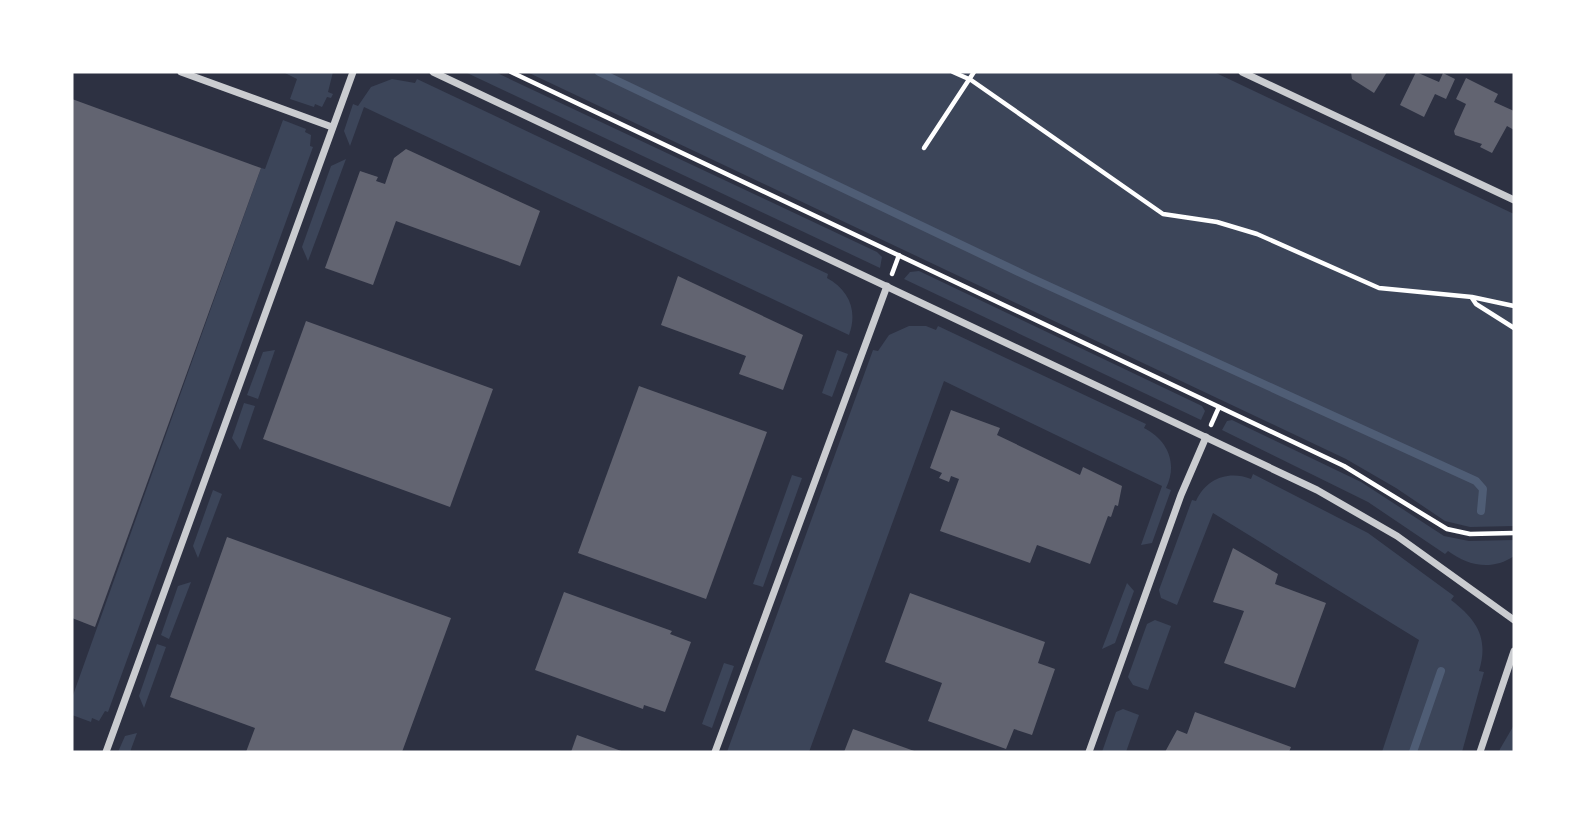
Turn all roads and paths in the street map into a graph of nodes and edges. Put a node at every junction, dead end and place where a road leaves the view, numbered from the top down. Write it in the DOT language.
graph roads {
  1 [pos="181,72"];
  2 [pos="353,72"];
  3 [pos="433,72"];
  4 [pos="511,72"];
  5 [pos="953,72"];
  6 [pos="974,72"];
  7 [pos="1242,72"];
  8 [pos="971,80"];
  9 [pos="332,127"];
  10 [pos="924,148"];
  11 [pos="1514,200"];
  12 [pos="887,286"];
  13 [pos="1472,297"];
  14 [pos="1514,306"];
  15 [pos="1514,328"];
  16 [pos="1206,437"];
  17 [pos="1514,533"];
  18 [pos="1514,620"];
  19 [pos="1514,652"];
  20 [pos="106,752"];
  21 [pos="715,752"];
  22 [pos="1089,752"];
  23 [pos="1480,752"];
  1 -- 9 [label="street"];
  2 -- 9 [label="street"];
  3 -- 12 [label="street"];
  4 -- 17 [label="path"];
  5 -- 8 [label="path"];
  6 -- 8 [label="path"];
  7 -- 11 [label="street"];
  8 -- 10 [label="path"];
  8 -- 13 [label="path"];
  9 -- 20 [label="street"];
  12 -- 16 [label="street"];
  12 -- 21 [label="street"];
  13 -- 14 [label="path"];
  13 -- 15 [label="path"];
  16 -- 18 [label="street"];
  16 -- 22 [label="street"];
  19 -- 23 [label="street"];
}
